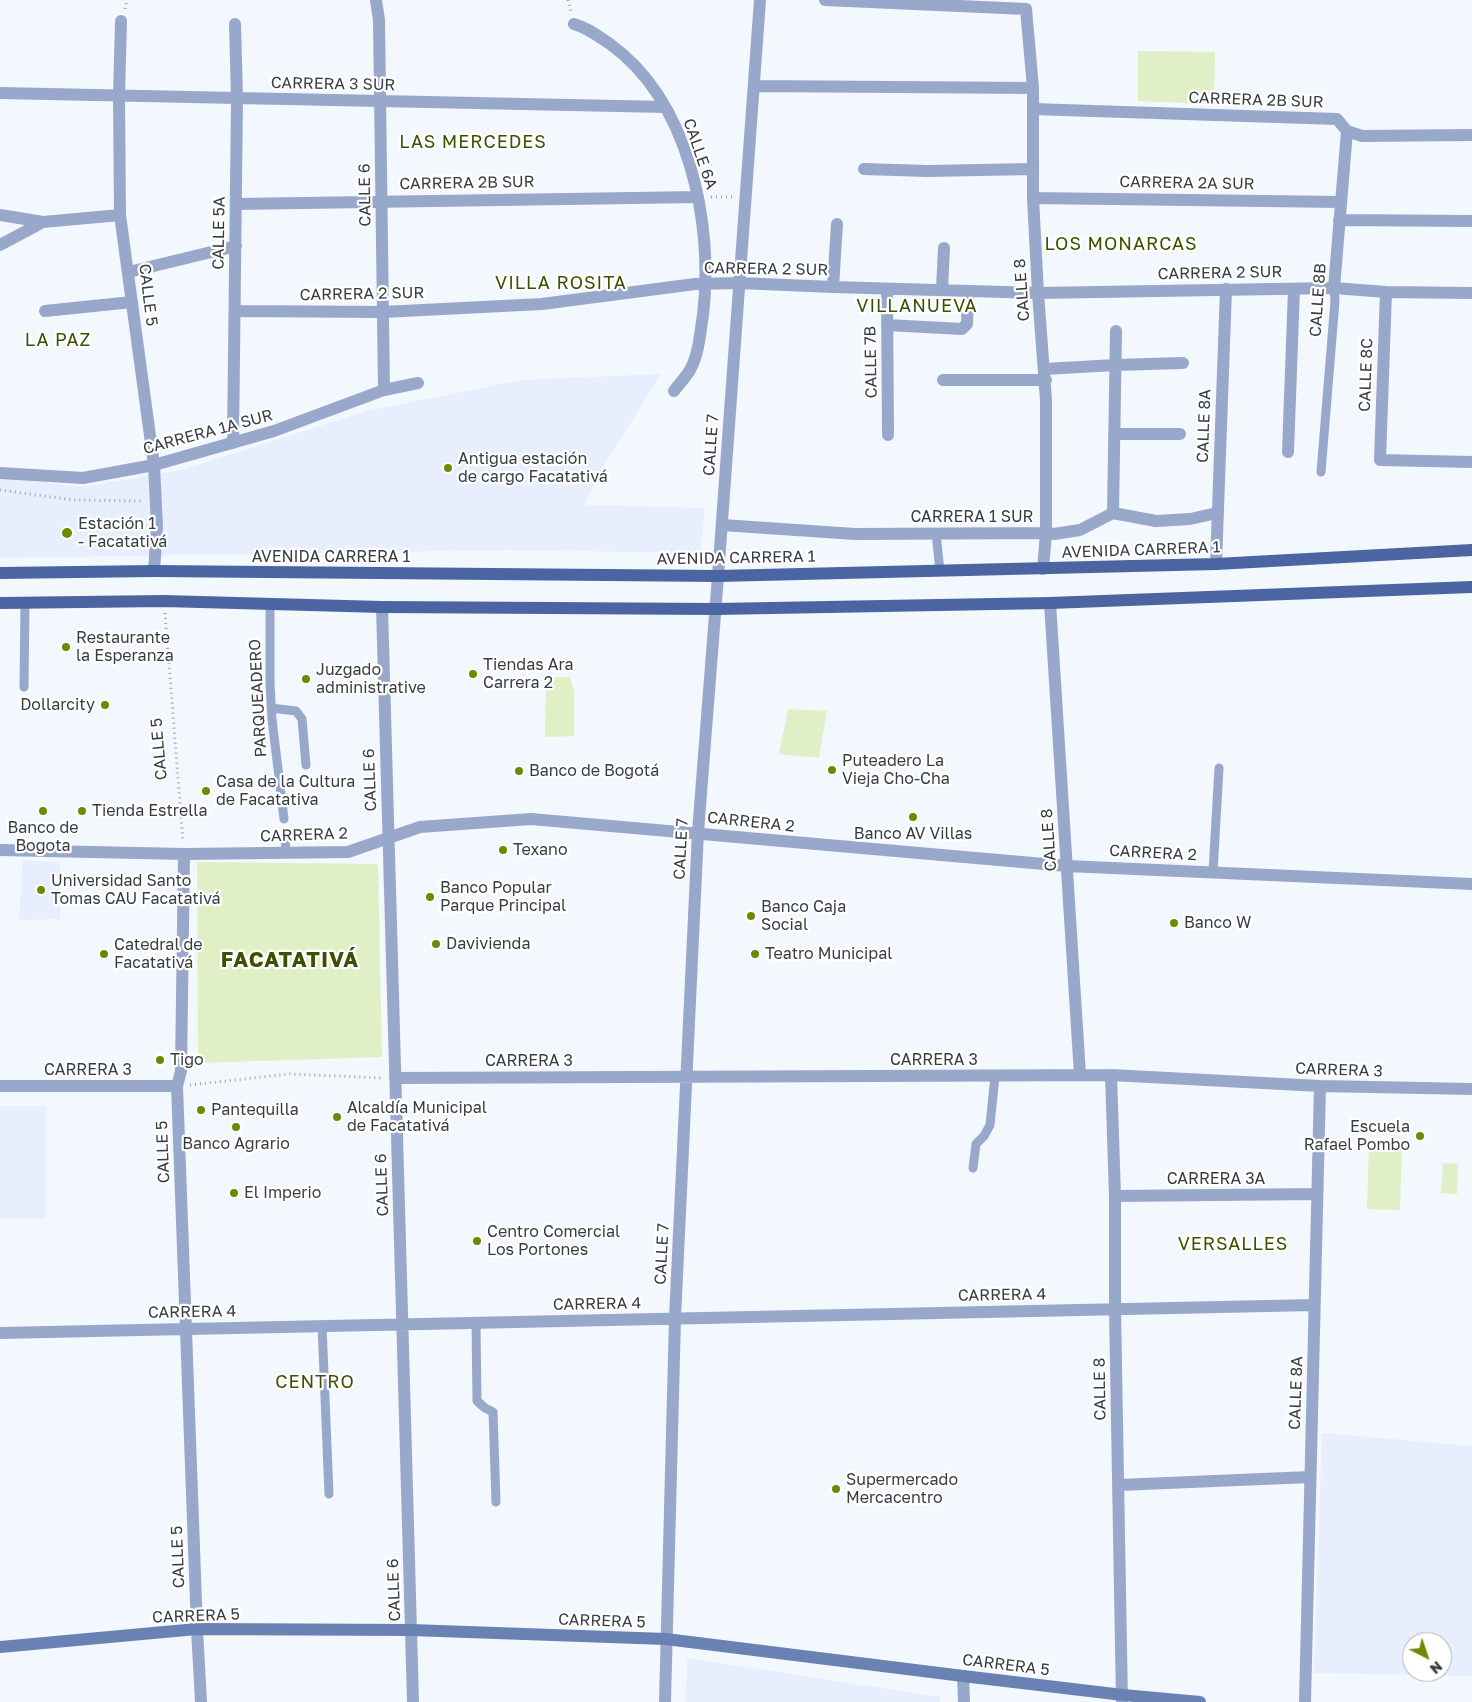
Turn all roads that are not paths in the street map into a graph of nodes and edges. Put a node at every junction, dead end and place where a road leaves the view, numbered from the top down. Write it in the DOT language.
graph roads {
  1 [pos="376,0"];
  2 [pos="760,0"];
  3 [pos="824,0"];
  4 [pos="846,0"];
  5 [pos="1027,5"];
  6 [pos="121,21"];
  7 [pos="235,24"];
  8 [pos="574,24"];
  9 [pos="754,86"];
  10 [pos="1033,88"];
  11 [pos="0,93"];
  12 [pos="119,96"];
  13 [pos="237,98"];
  14 [pos="380,101"];
  15 [pos="665,107"];
  16 [pos="1033,110"];
  17 [pos="1347,130"];
  18 [pos="1472,136"];
  19 [pos="864,169"];
  20 [pos="1033,169"];
  21 [pos="698,196"];
  22 [pos="1033,198"];
  23 [pos="381,201"];
  24 [pos="1341,202"];
  25 [pos="236,204"];
  26 [pos="0,215"];
  27 [pos="120,215"];
  28 [pos="1340,220"];
  29 [pos="1472,221"];
  30 [pos="43,222"];
  31 [pos="836,224"];
  32 [pos="0,245"];
  33 [pos="236,246"];
  34 [pos="944,248"];
  35 [pos="129,272"];
  36 [pos="739,283"];
  37 [pos="705,284"];
  38 [pos="833,287"];
  39 [pos="1334,288"];
  40 [pos="887,289"];
  41 [pos="942,289"];
  42 [pos="1294,289"];
  43 [pos="1226,290"];
  44 [pos="968,291"];
  45 [pos="1386,292"];
  46 [pos="1038,293"];
  47 [pos="1472,293"];
  48 [pos="132,302"];
  49 [pos="45,311"];
  50 [pos="234,311"];
  51 [pos="383,312"];
  52 [pos="886,325"];
  53 [pos="1116,331"];
  54 [pos="1183,363"];
  55 [pos="1115,364"];
  56 [pos="1045,374"];
  57 [pos="943,380"];
  58 [pos="418,383"];
  59 [pos="384,390"];
  60 [pos="674,391"];
  61 [pos="1114,434"];
  62 [pos="1180,434"];
  63 [pos="888,435"];
  64 [pos="233,443"];
  65 [pos="1288,452"];
  66 [pos="1472,462"];
  67 [pos="154,465"];
  68 [pos="1322,472"];
  69 [pos="0,473"];
  70 [pos="1113,513"];
  71 [pos="1218,513"];
  72 [pos="722,525"];
  73 [pos="936,533"];
  74 [pos="1046,533"];
  75 [pos="1472,550"];
  76 [pos="1216,564"];
  77 [pos="1043,569"];
  78 [pos="940,571"];
  79 [pos="154,572"];
  80 [pos="0,573"];
  81 [pos="718,576"];
  82 [pos="1472,587"];
  83 [pos="0,603"];
  84 [pos="25,603"];
  85 [pos="1050,603"];
  86 [pos="270,604"];
  87 [pos="382,608"];
  88 [pos="716,608"];
  89 [pos="24,686"];
  90 [pos="271,708"];
  91 [pos="306,765"];
  92 [pos="1219,768"];
  93 [pos="284,819"];
  94 [pos="698,832"];
  95 [pos="285,836"];
  96 [pos="388,837"];
  97 [pos="0,850"];
  98 [pos="286,853"];
  99 [pos="184,854"];
  100 [pos="1066,866"];
  101 [pos="1213,872"];
  102 [pos="1472,884"];
  103 [pos="1080,1075"];
  104 [pos="1111,1075"];
  105 [pos="995,1076"];
  106 [pos="686,1077"];
  107 [pos="395,1078"];
  108 [pos="0,1086"];
  109 [pos="177,1086"];
  110 [pos="1320,1086"];
  111 [pos="1472,1089"];
  112 [pos="973,1168"];
  113 [pos="1317,1194"];
  114 [pos="1115,1196"];
  115 [pos="1314,1305"];
  116 [pos="1115,1309"];
  117 [pos="675,1318"];
  118 [pos="476,1322"];
  119 [pos="402,1324"];
  120 [pos="322,1325"];
  121 [pos="186,1329"];
  122 [pos="0,1333"];
  123 [pos="1310,1477"];
  124 [pos="1118,1485"];
  125 [pos="329,1494"];
  126 [pos="496,1502"];
  127 [pos="197,1630"];
  128 [pos="411,1630"];
  129 [pos="666,1639"];
  130 [pos="0,1647"];
  131 [pos="963,1676"];
  132 [pos="1123,1698"];
  133 [pos="201,1702"];
  134 [pos="413,1702"];
  135 [pos="665,1702"];
  136 [pos="964,1702"];
  137 [pos="1200,1702"];
  138 [pos="1305,1702"];
  1 -- 14 [label="street, CALLE 6"];
  2 -- 9 [label="street, CALLE 7"];
  3 -- 4 [label="street"];
  4 -- 5 [label="street"];
  5 -- 10 [label="street, CALLE 8"];
  6 -- 12 [label="street, CALLE 5"];
  7 -- 13 [label="street, CALLE 5A"];
  8 -- 15 [label="street, CALLE 6A"];
  9 -- 10 [label="street"];
  9 -- 36 [label="street, CALLE 7"];
  10 -- 16 [label="street, CALLE 8"];
  11 -- 12 [label="street, CARRERA 3 SUR"];
  12 -- 13 [label="street, CARRERA 3 SUR"];
  12 -- 27 [label="street, CALLE 5"];
  13 -- 14 [label="street, CARRERA 3 SUR"];
  13 -- 25 [label="street, CALLE 5A"];
  14 -- 15 [label="street, CARRERA 3 SUR"];
  14 -- 23 [label="street, CALLE 6"];
  15 -- 21 [label="street, CALLE 6A"];
  16 -- 17 [label="street, CARRERA 2B SUR"];
  16 -- 20 [label="street, CALLE 8"];
  17 -- 18 [label="street, CARRERA 2B SUR"];
  17 -- 24 [label="street, CALLE 8B"];
  19 -- 20 [label="street"];
  20 -- 22 [label="street, CALLE 8"];
  21 -- 23 [label="street, CARRERA 2B SUR"];
  21 -- 37 [label="street, CALLE 6A"];
  22 -- 24 [label="street, CARRERA 2A SUR"];
  22 -- 46 [label="street, CALLE 8"];
  23 -- 25 [label="street, CARRERA 2B SUR"];
  23 -- 51 [label="street, CALLE 6"];
  24 -- 28 [label="street, CALLE 8B"];
  25 -- 33 [label="street, CALLE 5A"];
  26 -- 30 [label="street"];
  27 -- 30 [label="street"];
  27 -- 35 [label="street, CALLE 5"];
  28 -- 29 [label="street"];
  28 -- 39 [label="street, CALLE 8B"];
  30 -- 32 [label="street"];
  31 -- 38 [label="street"];
  33 -- 35 [label="street"];
  33 -- 50 [label="street, CALLE 5A"];
  34 -- 41 [label="street"];
  35 -- 48 [label="street, CALLE 5"];
  36 -- 37 [label="street, CARRERA 2 SUR"];
  36 -- 38 [label="street, CARRERA 2 SUR"];
  36 -- 72 [label="street, CALLE 7"];
  37 -- 51 [label="street, CARRERA 2 SUR"];
  37 -- 60 [label="street, CALLE 6A"];
  38 -- 40 [label="street, CARRERA 2 SUR"];
  39 -- 42 [label="street, CARRERA 2 SUR"];
  39 -- 45 [label="street, CARRERA 2 SUR"];
  39 -- 68 [label="lane, CALLE 8B"];
  40 -- 41 [label="street, CARRERA 2 SUR"];
  40 -- 52 [label="street, CALLE 7B"];
  41 -- 44 [label="street, CARRERA 2 SUR"];
  42 -- 43 [label="street, CARRERA 2 SUR"];
  42 -- 65 [label="street, CALLE 8B"];
  43 -- 46 [label="street, CARRERA 2 SUR"];
  43 -- 71 [label="street, CALLE 8A"];
  44 -- 46 [label="street, CARRERA 2 SUR"];
  44 -- 52 [label="street"];
  45 -- 47 [label="street, CARRERA 2 SUR"];
  45 -- 66 [label="street, CALLE 8C"];
  46 -- 56 [label="street, CALLE 8"];
  48 -- 49 [label="street"];
  48 -- 67 [label="street, CALLE 5"];
  50 -- 51 [label="street, CARRERA 2 SUR"];
  50 -- 64 [label="street, CALLE 5A"];
  51 -- 59 [label="street, CALLE 6"];
  52 -- 63 [label="street, CALLE 7B"];
  53 -- 55 [label="street"];
  54 -- 55 [label="street"];
  55 -- 56 [label="street"];
  55 -- 61 [label="street"];
  56 -- 57 [label="street"];
  56 -- 74 [label="street, CALLE 8"];
  58 -- 59 [label="street, CARRERA 1A SUR"];
  59 -- 64 [label="street, CARRERA 1A SUR"];
  61 -- 62 [label="street"];
  61 -- 70 [label="street"];
  64 -- 67 [label="street, CARRERA 1A SUR"];
  67 -- 69 [label="street, CARRERA 1A SUR"];
  67 -- 79 [label="street, CALLE 5"];
  70 -- 71 [label="street"];
  70 -- 74 [label="street, CARRERA 1 SUR"];
  71 -- 76 [label="street, CALLE 8A"];
  72 -- 73 [label="street, CARRERA 1 SUR"];
  72 -- 81 [label="street, CALLE 7"];
  73 -- 74 [label="street, CARRERA 1 SUR"];
  73 -- 78 [label="lane"];
  74 -- 77 [label="street, CALLE 8"];
  75 -- 76 [label="main road, AVENIDA CARRERA 1"];
  76 -- 77 [label="main road, AVENIDA CARRERA 1"];
  77 -- 78 [label="main road, AVENIDA CARRERA 1"];
  78 -- 81 [label="main road, AVENIDA CARRERA 1"];
  79 -- 80 [label="main road, AVENIDA CARRERA 1"];
  79 -- 81 [label="main road, AVENIDA CARRERA 1"];
  81 -- 88 [label="street, CALLE 7"];
  82 -- 85 [label="main road"];
  83 -- 84 [label="main road"];
  84 -- 86 [label="main road"];
  84 -- 89 [label="lane"];
  85 -- 88 [label="main road"];
  85 -- 100 [label="street, CALLE 8"];
  86 -- 87 [label="main road"];
  86 -- 90 [label="lane, PARQUEADERO"];
  87 -- 88 [label="main road"];
  87 -- 96 [label="street, CALLE 6"];
  88 -- 94 [label="street, CALLE 7"];
  90 -- 91 [label="lane"];
  90 -- 93 [label="lane, PARQUEADERO"];
  92 -- 101 [label="lane"];
  94 -- 96 [label="street, CARRERA 2"];
  94 -- 100 [label="street, CARRERA 2"];
  94 -- 106 [label="street, CALLE 7"];
  95 -- 98 [label="lane"];
  96 -- 98 [label="street, CARRERA 2"];
  96 -- 107 [label="street, CALLE 6"];
  97 -- 99 [label="street, CARRERA 2"];
  98 -- 99 [label="street, CARRERA 2"];
  99 -- 109 [label="street, CALLE 5"];
  100 -- 101 [label="street, CARRERA 2"];
  100 -- 103 [label="street, CALLE 8"];
  101 -- 102 [label="street, CARRERA 2"];
  103 -- 104 [label="street, CARRERA 3"];
  103 -- 105 [label="street, CARRERA 3"];
  104 -- 110 [label="street, CARRERA 3"];
  104 -- 114 [label="street, CALLE 8"];
  105 -- 106 [label="street, CARRERA 3"];
  105 -- 112 [label="lane"];
  106 -- 107 [label="street, CARRERA 3"];
  106 -- 117 [label="street, CALLE 7"];
  107 -- 119 [label="street, CALLE 6"];
  108 -- 109 [label="street, CARRERA 3"];
  109 -- 121 [label="street, CALLE 5"];
  110 -- 111 [label="street, CARRERA 3"];
  110 -- 113 [label="street, CALLE 8A"];
  113 -- 114 [label="street, CARRERA 3A"];
  113 -- 115 [label="street, CALLE 8A"];
  114 -- 116 [label="street, CALLE 8"];
  115 -- 116 [label="street, CARRERA 4"];
  115 -- 123 [label="street, CALLE 8A"];
  116 -- 117 [label="street, CARRERA 4"];
  116 -- 124 [label="street, CALLE 8"];
  117 -- 118 [label="street, CARRERA 4"];
  117 -- 129 [label="street, CALLE 7"];
  118 -- 119 [label="street, CARRERA 4"];
  118 -- 126 [label="lane"];
  119 -- 120 [label="street, CARRERA 4"];
  119 -- 128 [label="street, CALLE 6"];
  120 -- 121 [label="street, CARRERA 4"];
  120 -- 125 [label="lane"];
  121 -- 122 [label="street, CARRERA 4"];
  121 -- 127 [label="street, CALLE 5"];
  123 -- 124 [label="street"];
  123 -- 138 [label="street, CALLE 8A"];
  124 -- 132 [label="street, CALLE 8"];
  127 -- 128 [label="main road, CARRERA 5"];
  127 -- 130 [label="main road, CARRERA 5"];
  127 -- 133 [label="street, CALLE 5"];
  128 -- 129 [label="main road, CARRERA 5"];
  128 -- 134 [label="street, CALLE 6"];
  129 -- 131 [label="main road, CARRERA 5"];
  129 -- 135 [label="street, CALLE 7"];
  131 -- 132 [label="main road, CARRERA 5"];
  131 -- 136 [label="street"];
  132 -- 137 [label="main road, CARRERA 5"];
}
